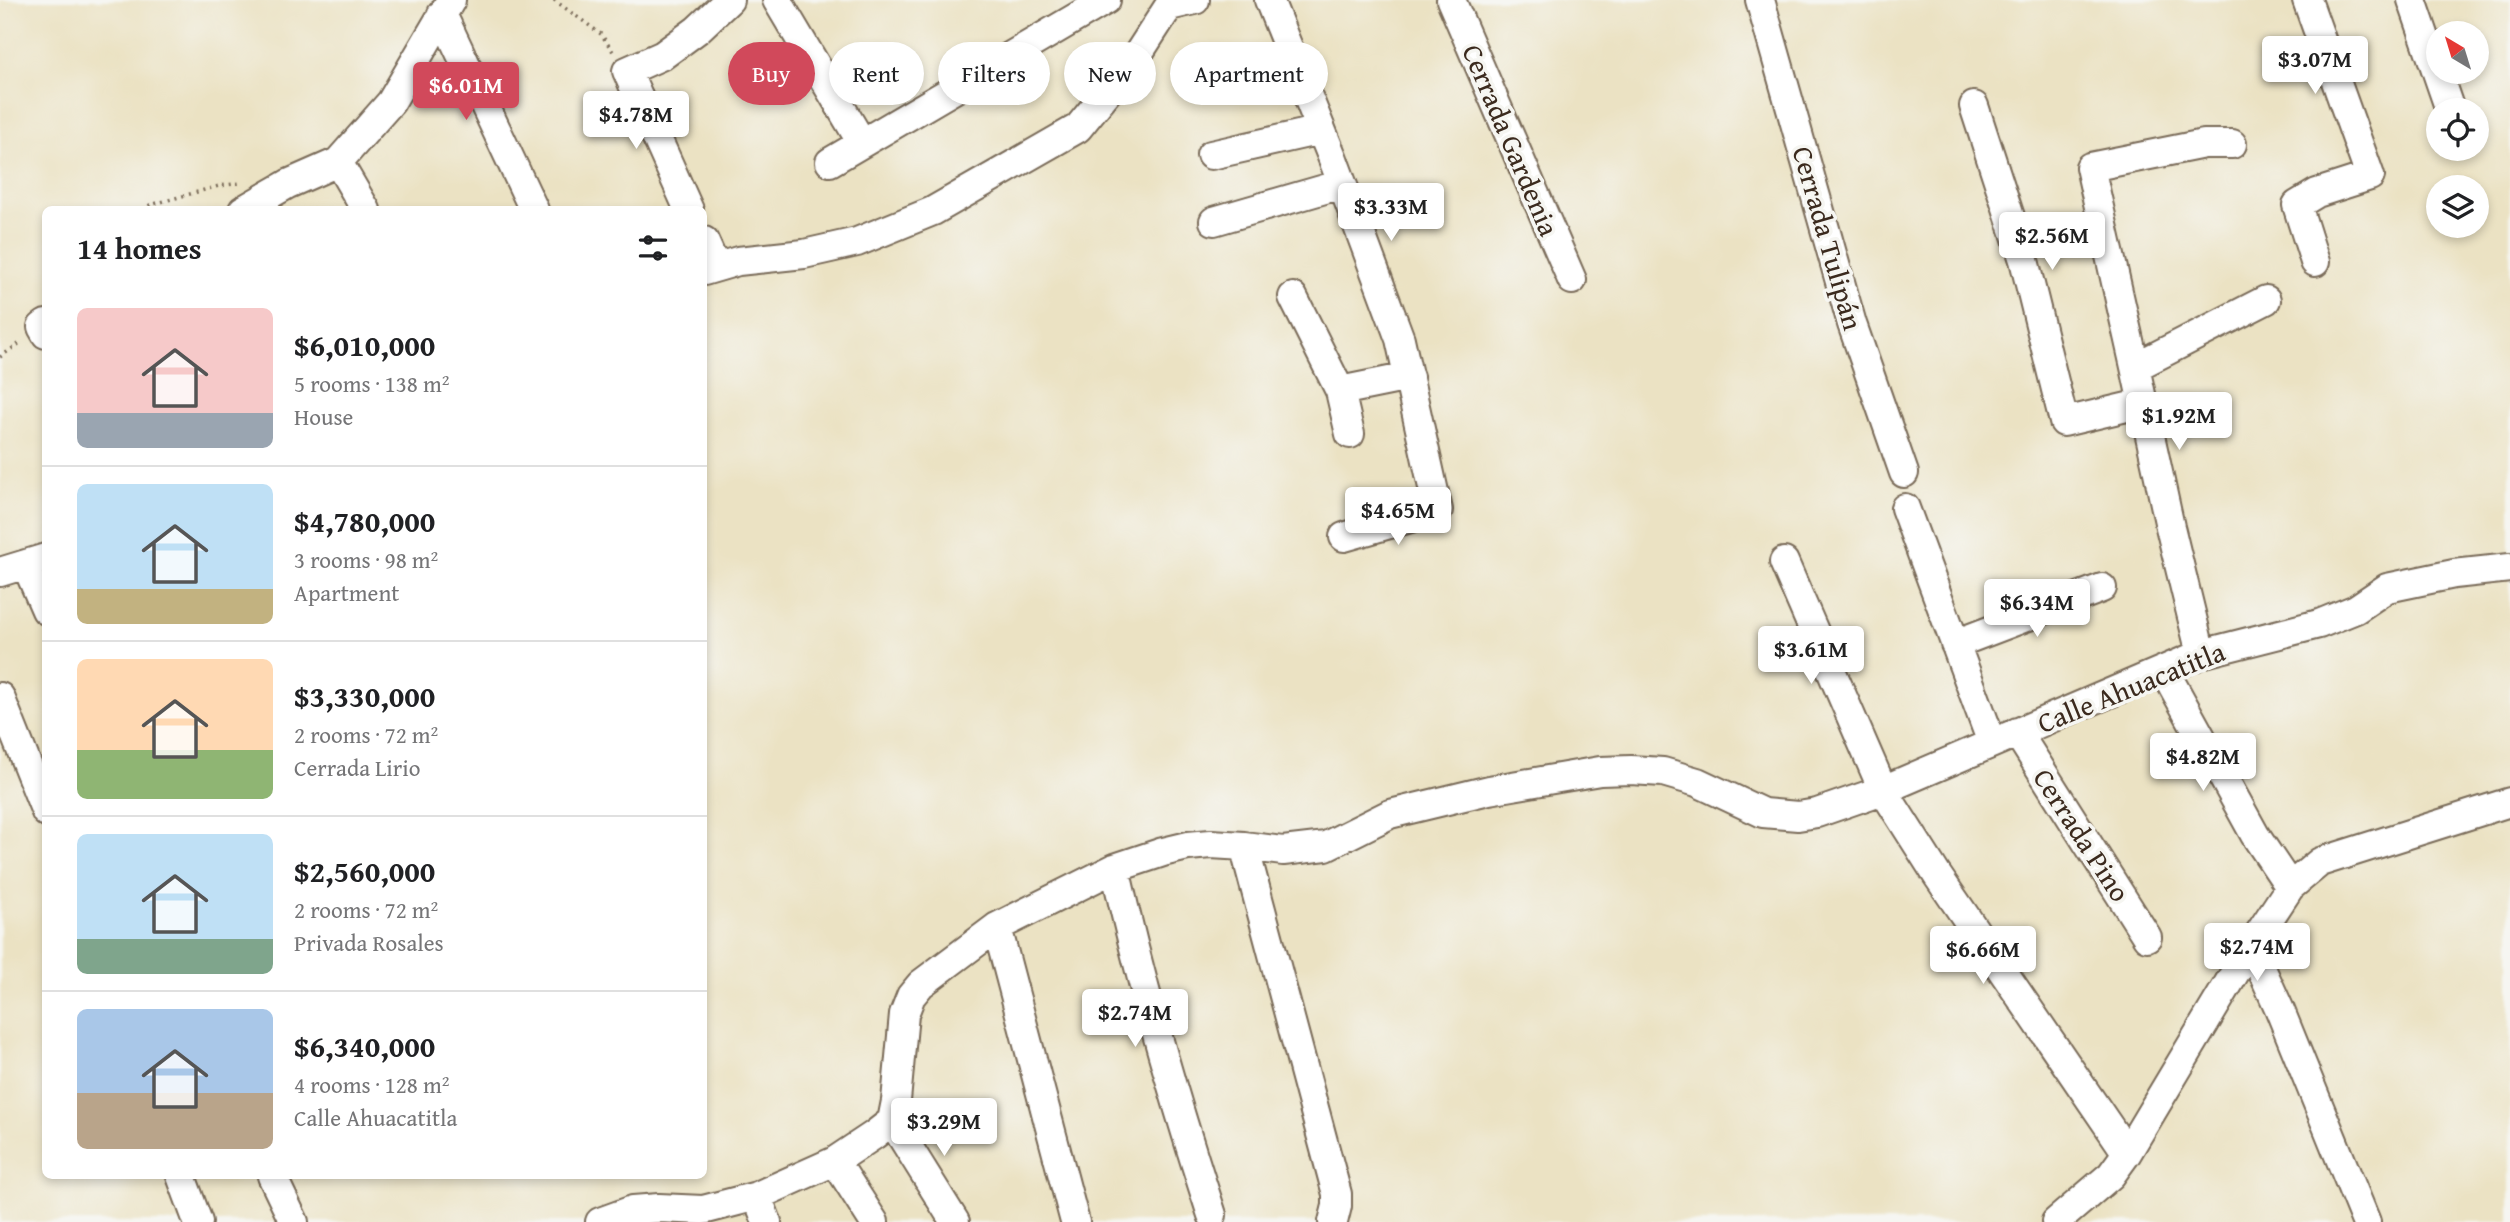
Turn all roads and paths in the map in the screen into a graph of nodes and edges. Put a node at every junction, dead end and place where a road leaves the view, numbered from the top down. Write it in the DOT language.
graph roads {
  1 [pos="554,0"];
  2 [pos="729,0"];
  3 [pos="777,0"];
  4 [pos="1106,0"];
  5 [pos="1269,0"];
  6 [pos="1451,0"];
  7 [pos="1760,0"];
  8 [pos="2307,0"];
  9 [pos="2412,0"];
  10 [pos="1177,2"];
  11 [pos="447,7"];
  12 [pos="627,71"];
  13 [pos="2446,98"];
  14 [pos="1974,106"];
  15 [pos="1321,130"];
  16 [pos="862,142"];
  17 [pos="2232,144"];
  18 [pos="1211,155"];
  19 [pos="338,162"];
  20 [pos="830,162"];
  21 [pos="1342,184"];
  22 [pos="244,197"];
  23 [pos="149,206"];
  24 [pos="364,206"];
  25 [pos="532,206"];
  26 [pos="687,206"];
  27 [pos="1214,221"];
  28 [pos="707,260"];
  29 [pos="2315,262"];
  30 [pos="1572,281"];
  31 [pos="1293,297"];
  32 [pos="2266,300"];
  33 [pos="2135,367"];
  34 [pos="1409,377"];
  35 [pos="1340,391"];
  36 [pos="2144,403"];
  37 [pos="1350,434"];
  38 [pos="1904,473"];
  39 [pos="1905,508"];
  40 [pos="1344,537"];
  41 [pos="1784,562"];
  42 [pos="24,565"];
  43 [pos="2510,568"];
  44 [pos="2102,588"];
  45 [pos="42,602"];
  46 [pos="1955,644"];
  47 [pos="2201,654"];
  48 [pos="2164,670"];
  49 [pos="0,697"];
  50 [pos="2004,738"];
  51 [pos="1883,790"];
  52 [pos="42,802"];
  53 [pos="2510,802"];
  54 [pos="1244,846"];
  55 [pos="1115,868"];
  56 [pos="2290,887"];
  57 [pos="997,927"];
  58 [pos="2147,937"];
  59 [pos="2251,946"];
  60 [pos="891,1121"];
  61 [pos="2127,1153"];
  62 [pos="835,1161"];
  63 [pos="182,1179"];
  64 [pos="273,1179"];
  65 [pos="757,1196"];
  66 [pos="662,1215"];
  67 [pos="1212,1215"];
  68 [pos="198,1222"];
  69 [pos="294,1222"];
  70 [pos="600,1222"];
  71 [pos="767,1222"];
  72 [pos="874,1222"];
  73 [pos="956,1222"];
  74 [pos="1075,1222"];
  75 [pos="1333,1222"];
  76 [pos="2056,1222"];
  77 [pos="2366,1222"];
  1 -- 12 [label="path"];
  2 -- 12 [label="street"];
  3 -- 16 [label="street"];
  4 -- 16 [label="street"];
  5 -- 15 [label="street"];
  6 -- 30 [label="street, Cerrada Gardenia"];
  7 -- 38 [label="street, Cerrada Tulipán"];
  8 -- 29 [label="street"];
  9 -- 13 [label="street"];
  10 -- 28 [label="street"];
  11 -- 19 [label="street"];
  11 -- 25 [label="street"];
  12 -- 26 [label="street"];
  14 -- 36 [label="street"];
  15 -- 18 [label="street"];
  15 -- 21 [label="street"];
  16 -- 20 [label="street"];
  17 -- 33 [label="street"];
  19 -- 22 [label="street"];
  19 -- 24 [label="street"];
  21 -- 27 [label="street"];
  21 -- 34 [label="street"];
  22 -- 23 [label="path"];
  31 -- 35 [label="street"];
  32 -- 33 [label="street"];
  33 -- 36 [label="street"];
  34 -- 35 [label="street"];
  34 -- 40 [label="street"];
  35 -- 37 [label="street"];
  36 -- 47 [label="street"];
  39 -- 46 [label="street, Cerrada Pino"];
  41 -- 51 [label="street"];
  42 -- 45 [label="street"];
  43 -- 47 [label="street, Calle Ahuacatitla"];
  44 -- 46 [label="street"];
  46 -- 50 [label="street, Cerrada Pino"];
  47 -- 48 [label="street, Calle Ahuacatitla"];
  48 -- 50 [label="street, Calle Ahuacatitla"];
  48 -- 56 [label="street"];
  49 -- 52 [label="street"];
  50 -- 51 [label="street, Calle Ahuacatitla"];
  50 -- 58 [label="street, Cerrada Pino"];
  51 -- 54 [label="street, Calle Ahuacatitla"];
  51 -- 61 [label="street"];
  53 -- 56 [label="street"];
  54 -- 55 [label="street, Calle Ahuacatitla"];
  54 -- 75 [label="street"];
  55 -- 57 [label="street, Calle Ahuacatitla"];
  55 -- 67 [label="street"];
  56 -- 59 [label="street"];
  57 -- 60 [label="street, Calle Ahuacatitla"];
  57 -- 74 [label="street"];
  59 -- 61 [label="street"];
  59 -- 77 [label="street"];
  60 -- 62 [label="street"];
  60 -- 73 [label="street"];
  61 -- 76 [label="street"];
  62 -- 65 [label="street"];
  62 -- 72 [label="street"];
  63 -- 68 [label="street"];
  64 -- 69 [label="street"];
  65 -- 66 [label="street"];
  65 -- 71 [label="street"];
  66 -- 70 [label="street"];
}
